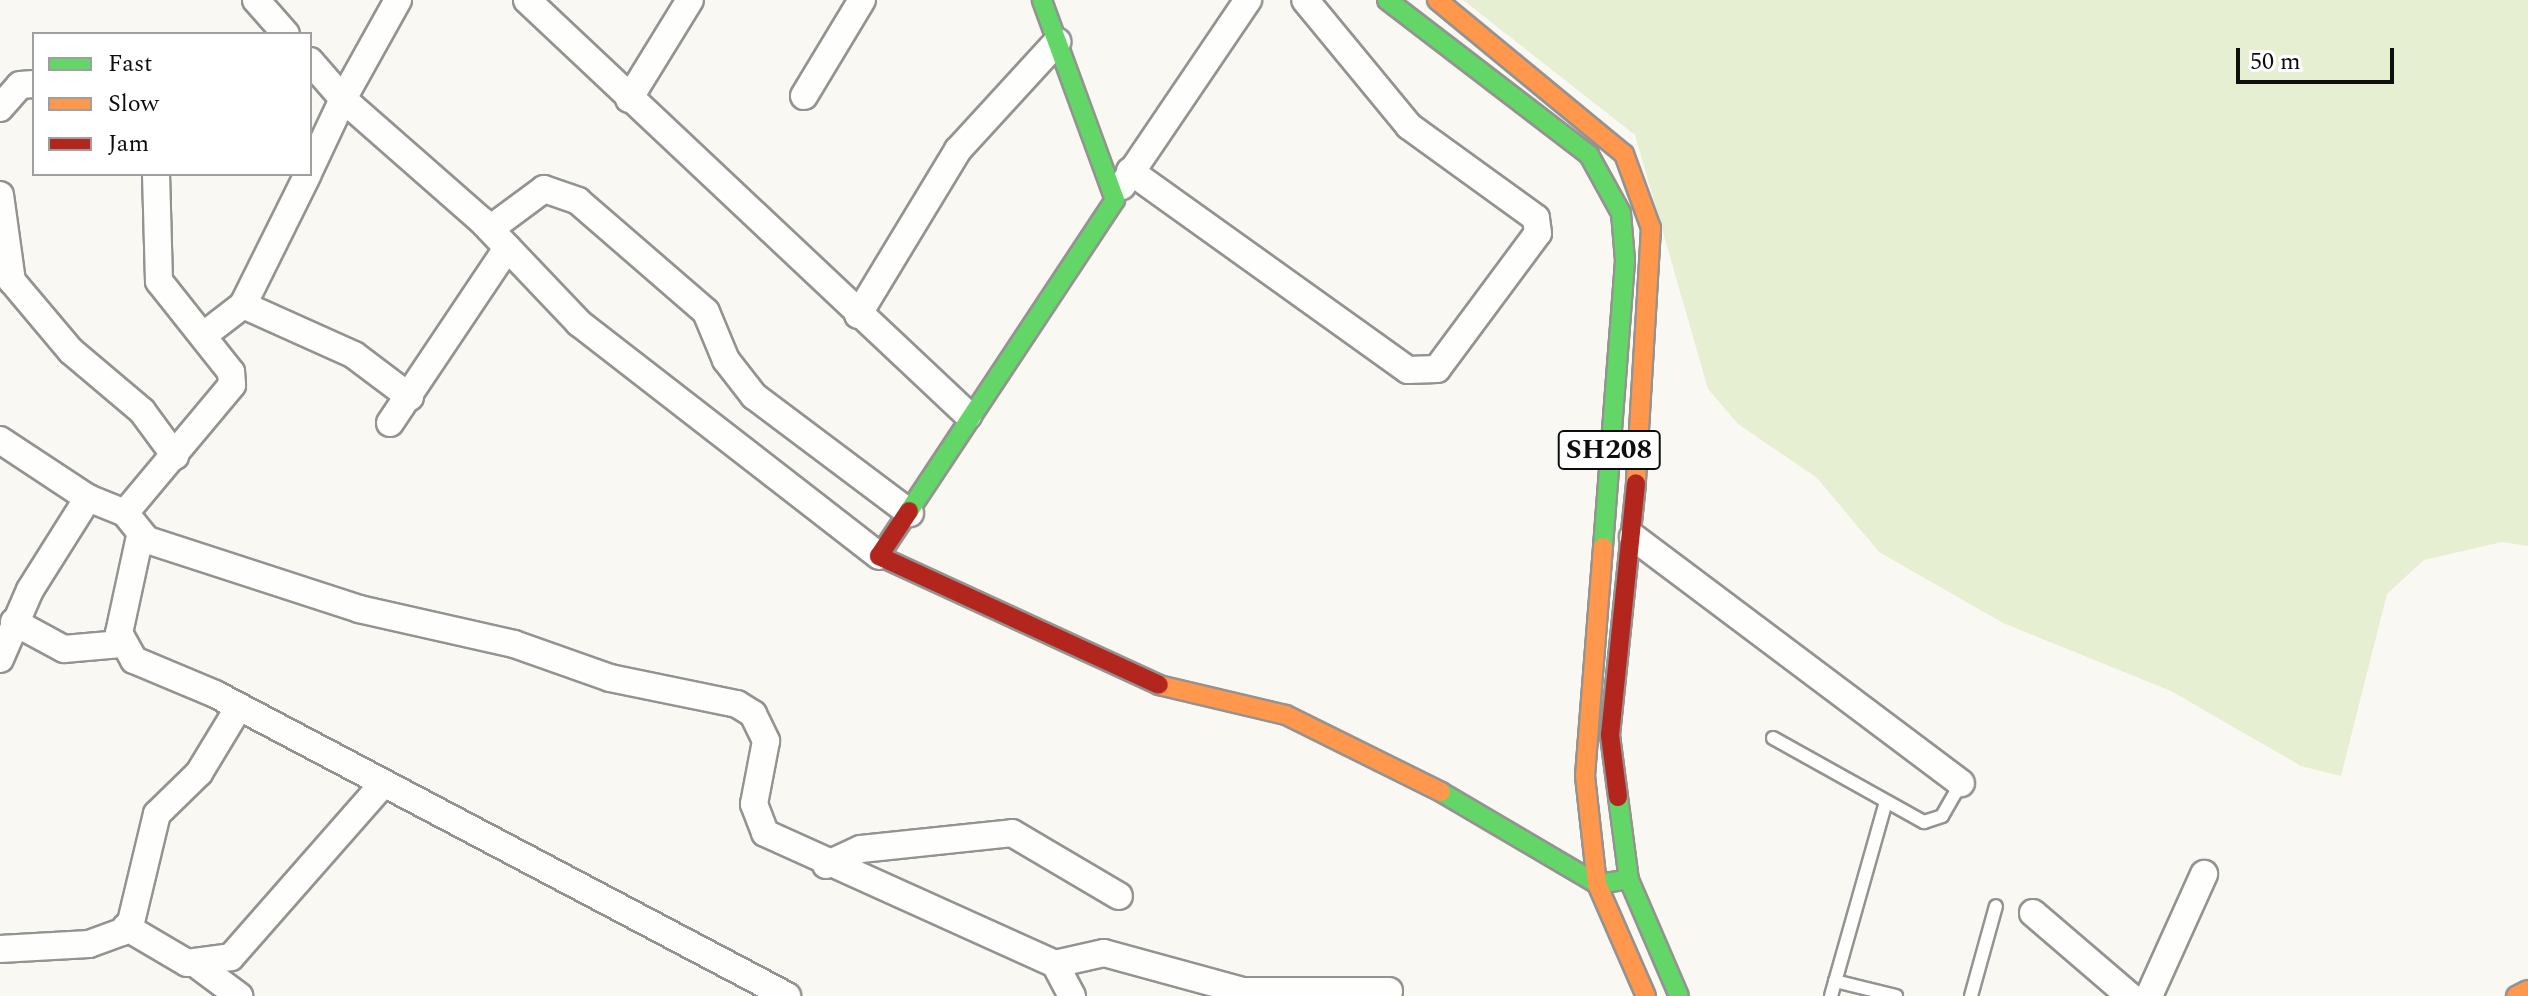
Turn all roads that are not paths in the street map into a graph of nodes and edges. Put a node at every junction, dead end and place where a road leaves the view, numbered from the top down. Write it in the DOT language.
graph roads {
  1 [pos="256,0"];
  2 [pos="398,0"];
  3 [pos="527,0"];
  4 [pos="690,0"];
  5 [pos="862,0"];
  6 [pos="1042,0"];
  7 [pos="1248,0"];
  8 [pos="1305,0"];
  9 [pos="1387,0"];
  10 [pos="1437,0"];
  11 [pos="284,32"];
  12 [pos="1057,42"];
  13 [pos="312,63"];
  14 [pos="32,84"];
  15 [pos="804,96"];
  16 [pos="343,99"];
  17 [pos="629,99"];
  18 [pos="0,108"];
  19 [pos="312,166"];
  20 [pos="1130,171"];
  21 [pos="156,176"];
  22 [pos="307,176"];
  23 [pos="0,195"];
  24 [pos="1115,200"];
  25 [pos="498,238"];
  26 [pos="6,283"];
  27 [pos="243,305"];
  28 [pos="858,315"];
  29 [pos="204,335"];
  30 [pos="410,397"];
  31 [pos="968,415"];
  32 [pos="390,423"];
  33 [pos="0,440"];
  34 [pos="175,456"];
  35 [pos="88,498"];
  36 [pos="125,513"];
  37 [pos="910,513"];
  38 [pos="140,536"];
  39 [pos="1633,537"];
  40 [pos="879,556"];
  41 [pos="14,622"];
  42 [pos="121,644"];
  43 [pos="0,659"];
  44 [pos="239,707"];
  45 [pos="1773,738"];
  46 [pos="1961,783"];
  47 [pos="383,784"];
  48 [pos="1886,802"];
  49 [pos="826,865"];
  50 [pos="2204,874"];
  51 [pos="1629,880"];
  52 [pos="1597,884"];
  53 [pos="1119,896"];
  54 [pos="1996,906"];
  55 [pos="2033,913"];
  56 [pos="126,927"];
  57 [pos="0,949"];
  58 [pos="1055,964"];
  59 [pos="200,967"];
  60 [pos="1835,981"];
  61 [pos="2528,990"];
  62 [pos="1389,991"];
  63 [pos="2117,991"];
  64 [pos="239,996"];
  65 [pos="787,996"];
  66 [pos="1072,996"];
  67 [pos="1646,996"];
  68 [pos="1679,996"];
  69 [pos="1831,996"];
  70 [pos="1896,996"];
  71 [pos="1971,996"];
  72 [pos="2149,996"];
  73 [pos="2516,996"];
  1 -- 11 [label="street"];
  2 -- 16 [label="street"];
  3 -- 17 [label="street"];
  4 -- 17 [label="street"];
  5 -- 15 [label="street"];
  6 -- 12 [label="main road"];
  7 -- 20 [label="street"];
  8 -- 20 [label="street"];
  9 -- 52 [label="main road, SH208"];
  10 -- 39 [label="main road, SH208"];
  12 -- 24 [label="main road"];
  12 -- 28 [label="street"];
  13 -- 16 [label="street"];
  14 -- 18 [label="street"];
  16 -- 19 [label="street"];
  16 -- 25 [label="street"];
  17 -- 28 [label="street"];
  20 -- 24 [label="street"];
  21 -- 29 [label="street"];
  22 -- 27 [label="street"];
  23 -- 26 [label="street"];
  24 -- 31 [label="main road"];
  25 -- 30 [label="street"];
  25 -- 37 [label="street"];
  25 -- 40 [label="street"];
  26 -- 34 [label="street"];
  27 -- 29 [label="street"];
  27 -- 30 [label="street"];
  28 -- 31 [label="street"];
  29 -- 34 [label="street"];
  30 -- 32 [label="street"];
  31 -- 37 [label="main road"];
  33 -- 35 [label="street"];
  34 -- 36 [label="street"];
  35 -- 36 [label="street"];
  35 -- 41 [label="street"];
  36 -- 38 [label="street"];
  37 -- 40 [label="main road"];
  38 -- 42 [label="street"];
  38 -- 49 [label="street"];
  39 -- 46 [label="street"];
  39 -- 51 [label="main road, SH208"];
  40 -- 52 [label="main road"];
  41 -- 42 [label="street"];
  41 -- 43 [label="street"];
  42 -- 44 [label="street"];
  44 -- 47 [label="street"];
  44 -- 56 [label="street"];
  45 -- 48 [label="lane"];
  46 -- 48 [label="lane"];
  47 -- 59 [label="street"];
  47 -- 65 [label="street"];
  48 -- 60 [label="lane"];
  49 -- 53 [label="street"];
  49 -- 58 [label="street"];
  50 -- 72 [label="street"];
  51 -- 52 [label="main road"];
  51 -- 68 [label="main road, SH208"];
  52 -- 67 [label="main road, SH208"];
  54 -- 71 [label="lane"];
  55 -- 63 [label="street"];
  56 -- 57 [label="street"];
  56 -- 59 [label="street"];
  58 -- 62 [label="street"];
  58 -- 66 [label="street"];
  59 -- 64 [label="street"];
  60 -- 69 [label="lane"];
  60 -- 70 [label="lane"];
  61 -- 73 [label="main road"];
}
